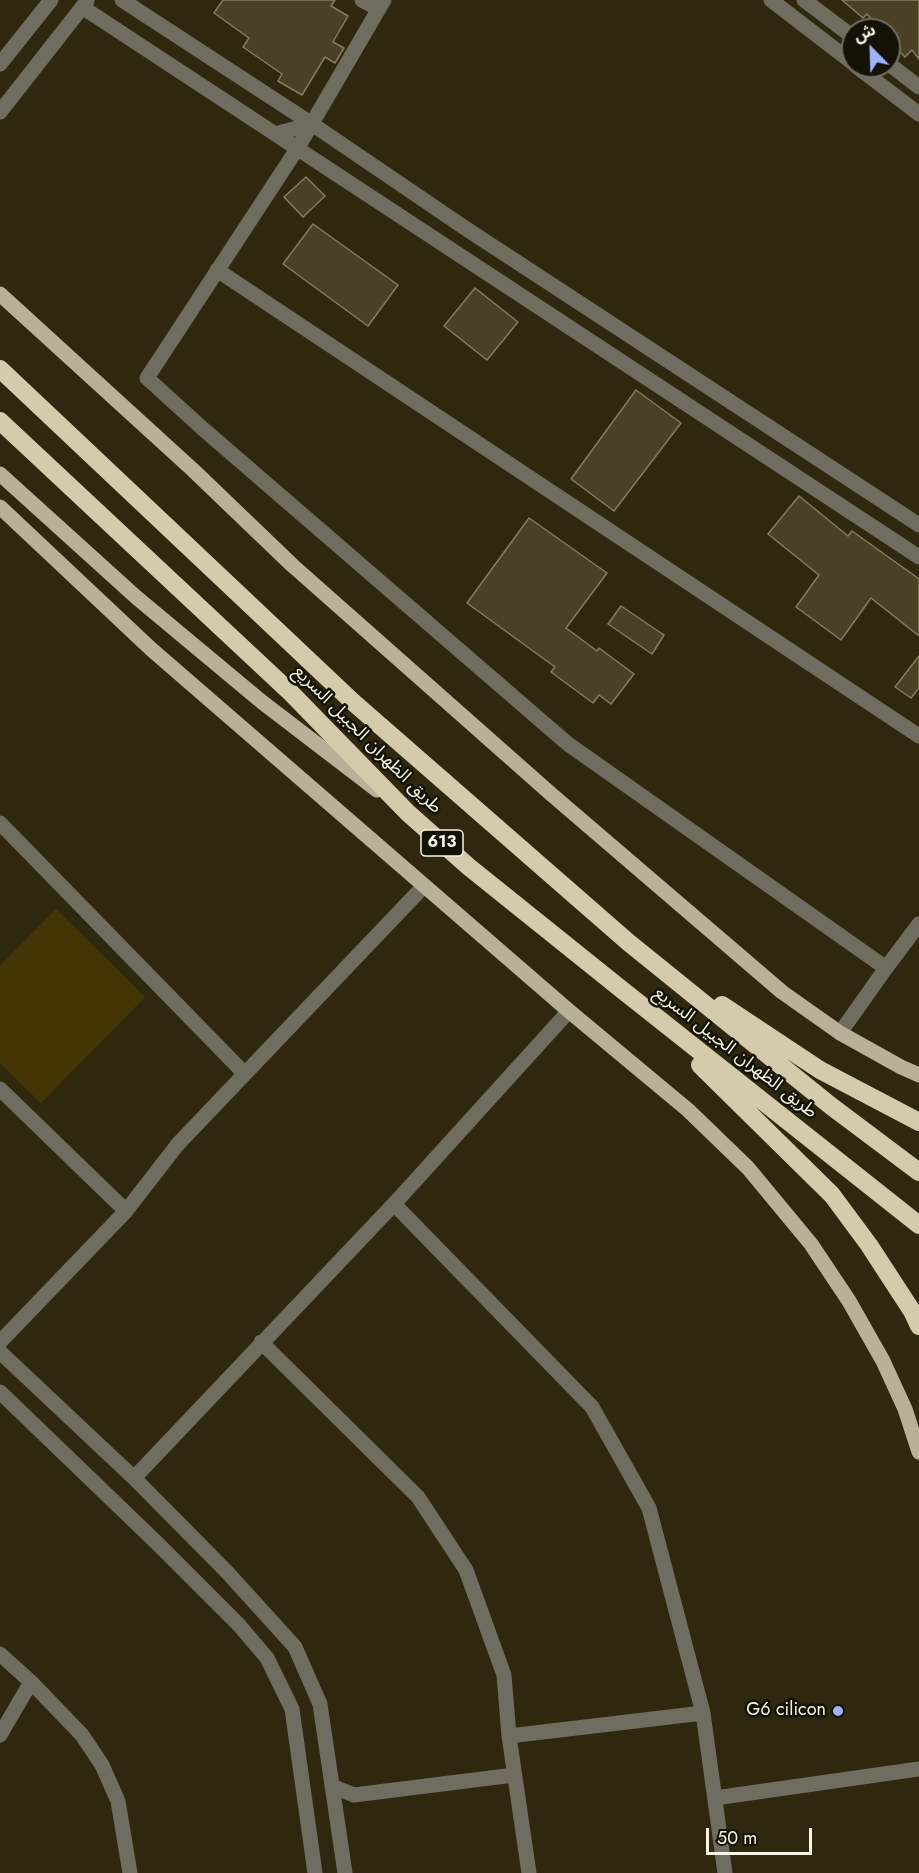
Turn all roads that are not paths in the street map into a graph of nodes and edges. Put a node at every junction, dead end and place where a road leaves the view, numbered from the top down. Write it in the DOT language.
graph roads {
  1 [pos="51,0"];
  2 [pos="122,0"];
  3 [pos="362,0"];
  4 [pos="771,0"];
  5 [pos="804,0"];
  6 [pos="85,4"];
  7 [pos="381,5"];
  8 [pos="841,28"];
  9 [pos="841,54"];
  10 [pos="0,64"];
  11 [pos="901,73"];
  12 [pos="872,78"];
  13 [pos="919,87"];
  14 [pos="0,112"];
  15 [pos="919,114"];
  16 [pos="312,124"];
  17 [pos="274,134"];
  18 [pos="297,149"];
  19 [pos="218,270"];
  20 [pos="0,294"];
  21 [pos="0,369"];
  22 [pos="0,421"];
  23 [pos="0,474"];
  24 [pos="0,507"];
  25 [pos="919,525"];
  26 [pos="919,557"];
  27 [pos="919,736"];
  28 [pos="408,813"];
  29 [pos="0,823"];
  30 [pos="424,886"];
  31 [pos="919,924"];
  32 [pos="628,942"];
  33 [pos="886,968"];
  34 [pos="621,989"];
  35 [pos="568,1011"];
  36 [pos="840,1033"];
  37 [pos="244,1074"];
  38 [pos="919,1075"];
  39 [pos="0,1089"];
  40 [pos="919,1122"];
  41 [pos="919,1172"];
  42 [pos="394,1204"];
  43 [pos="126,1211"];
  44 [pos="919,1225"];
  45 [pos="919,1326"];
  46 [pos="0,1342"];
  47 [pos="261,1342"];
  48 [pos="0,1352"];
  49 [pos="0,1392"];
  50 [pos="919,1452"];
  51 [pos="134,1478"];
  52 [pos="0,1654"];
  53 [pos="31,1682"];
  54 [pos="703,1713"];
  55 [pos="0,1735"];
  56 [pos="508,1736"];
  57 [pos="919,1769"];
  58 [pos="514,1775"];
  59 [pos="334,1787"];
  60 [pos="715,1798"];
  61 [pos="130,1873"];
  62 [pos="315,1873"];
  63 [pos="345,1873"];
  64 [pos="529,1873"];
  65 [pos="725,1873"];
  1 -- 10 [label="street"];
  2 -- 16 [label="street"];
  3 -- 7 [label="street"];
  4 -- 9 [label="street"];
  5 -- 8 [label="street"];
  6 -- 14 [label="street"];
  6 -- 17 [label="street"];
  7 -- 16 [label="street"];
  11 -- 13 [label="street"];
  12 -- 15 [label="street"];
  16 -- 17 [label="street"];
  16 -- 18 [label="street"];
  16 -- 25 [label="street"];
  17 -- 18 [label="street"];
  18 -- 19 [label="street"];
  18 -- 26 [label="street"];
  19 -- 27 [label="street"];
  19 -- 33 [label="street"];
  20 -- 36 [label="main road"];
  21 -- 32 [label="highway, طريق الظهران الجبيل السريع / 613"];
  22 -- 28 [label="highway, طريق الظهران الجبيل السريع / 613"];
  23 -- 28 [label="main road"];
  24 -- 30 [label="main road"];
  28 -- 34 [label="highway, طريق الظهران الجبيل السريع / 613"];
  29 -- 37 [label="street"];
  30 -- 35 [label="main road"];
  30 -- 37 [label="street"];
  31 -- 33 [label="street"];
  32 -- 40 [label="highway"];
  32 -- 41 [label="highway, طريق الظهران الجبيل السريع / 613"];
  33 -- 36 [label="street"];
  34 -- 44 [label="highway, طريق الظهران الجبيل السريع / 613"];
  34 -- 45 [label="highway"];
  35 -- 42 [label="street"];
  35 -- 50 [label="main road"];
  36 -- 38 [label="main road"];
  37 -- 43 [label="street"];
  39 -- 43 [label="street"];
  42 -- 47 [label="street"];
  42 -- 54 [label="street"];
  43 -- 46 [label="street"];
  47 -- 51 [label="street"];
  47 -- 56 [label="street"];
  48 -- 51 [label="street"];
  49 -- 62 [label="street"];
  51 -- 59 [label="street"];
  52 -- 53 [label="street"];
  53 -- 55 [label="street"];
  53 -- 61 [label="street"];
  54 -- 56 [label="street"];
  54 -- 60 [label="street"];
  56 -- 58 [label="street"];
  57 -- 60 [label="street"];
  58 -- 59 [label="street"];
  58 -- 64 [label="street"];
  59 -- 63 [label="street"];
  60 -- 65 [label="street"];
}
